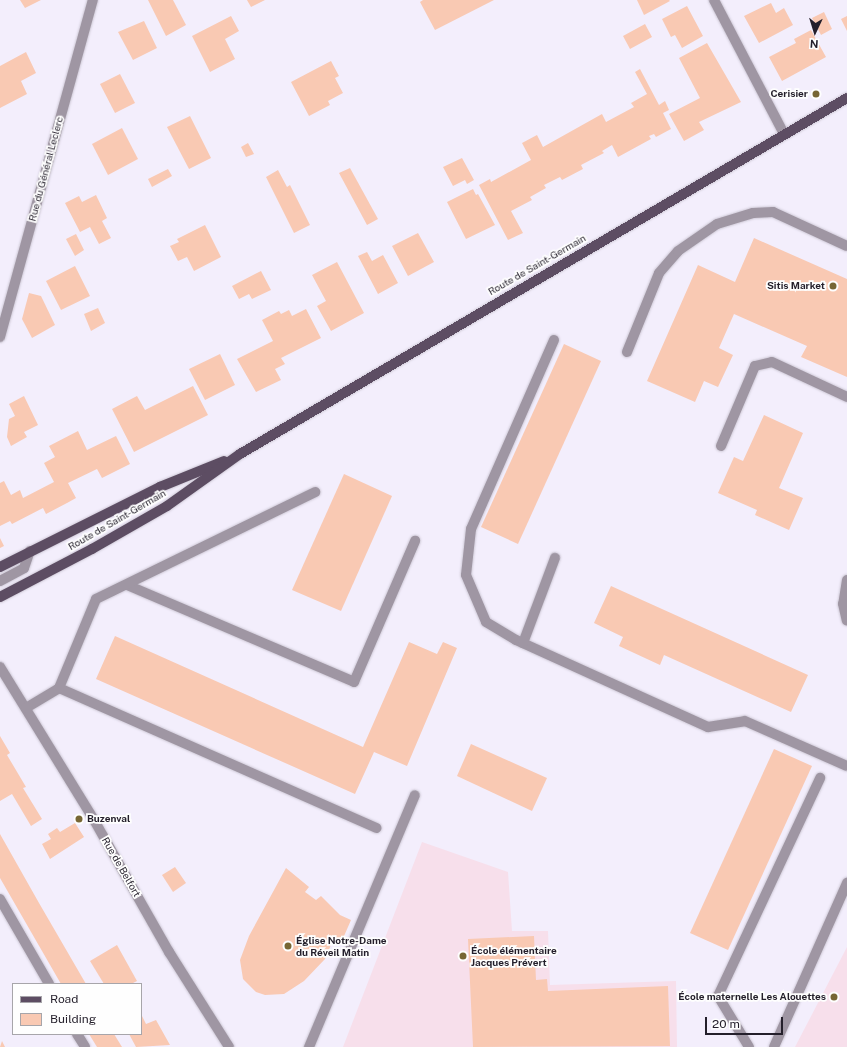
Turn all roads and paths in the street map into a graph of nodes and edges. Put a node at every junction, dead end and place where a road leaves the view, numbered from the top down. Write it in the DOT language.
graph roads {
  1 [pos="93,0"];
  2 [pos="714,0"];
  3 [pos="847,98"];
  4 [pos="784,134"];
  5 [pos="847,246"];
  6 [pos="0,338"];
  7 [pos="554,340"];
  8 [pos="627,352"];
  9 [pos="847,397"];
  10 [pos="721,446"];
  11 [pos="240,454"];
  12 [pos="316,492"];
  13 [pos="415,541"];
  14 [pos="30,550"];
  15 [pos="555,558"];
  16 [pos="0,567"];
  17 [pos="847,580"];
  18 [pos="0,581"];
  19 [pos="127,585"];
  20 [pos="0,597"];
  21 [pos="847,621"];
  22 [pos="523,644"];
  23 [pos="0,668"];
  24 [pos="59,688"];
  25 [pos="26,708"];
  26 [pos="847,766"];
  27 [pos="820,778"];
  28 [pos="415,795"];
  29 [pos="377,828"];
  30 [pos="847,883"];
  31 [pos="0,899"];
  32 [pos="48,983"];
  33 [pos="78,1035"];
  34 [pos="85,1047"];
  35 [pos="229,1047"];
  36 [pos="309,1047"];
  37 [pos="749,1047"];
  38 [pos="774,1047"];
  1 -- 6 [label="street, Rue du Général Leclerc"];
  2 -- 4 [label="street"];
  3 -- 4 [label="main road, Route de Saint-Germain"];
  4 -- 11 [label="main road, Route de Saint-Germain"];
  5 -- 8 [label="street"];
  7 -- 22 [label="street"];
  9 -- 10 [label="street"];
  11 -- 14 [label="main road, Route de Saint-Germain"];
  11 -- 20 [label="main road, Route de Saint-Germain"];
  12 -- 19 [label="street"];
  13 -- 19 [label="street"];
  14 -- 16 [label="main road, Route de Saint-Germain"];
  14 -- 18 [label="street"];
  15 -- 22 [label="street"];
  17 -- 21 [label="street"];
  19 -- 24 [label="street"];
  22 -- 26 [label="street"];
  23 -- 25 [label="street, Rue de Belfort"];
  24 -- 25 [label="street"];
  24 -- 29 [label="street"];
  25 -- 35 [label="street, Rue de Belfort"];
  27 -- 37 [label="street"];
  28 -- 36 [label="street"];
  30 -- 38 [label="street"];
  31 -- 32 [label="street"];
  33 -- 34 [label="street"];
}
